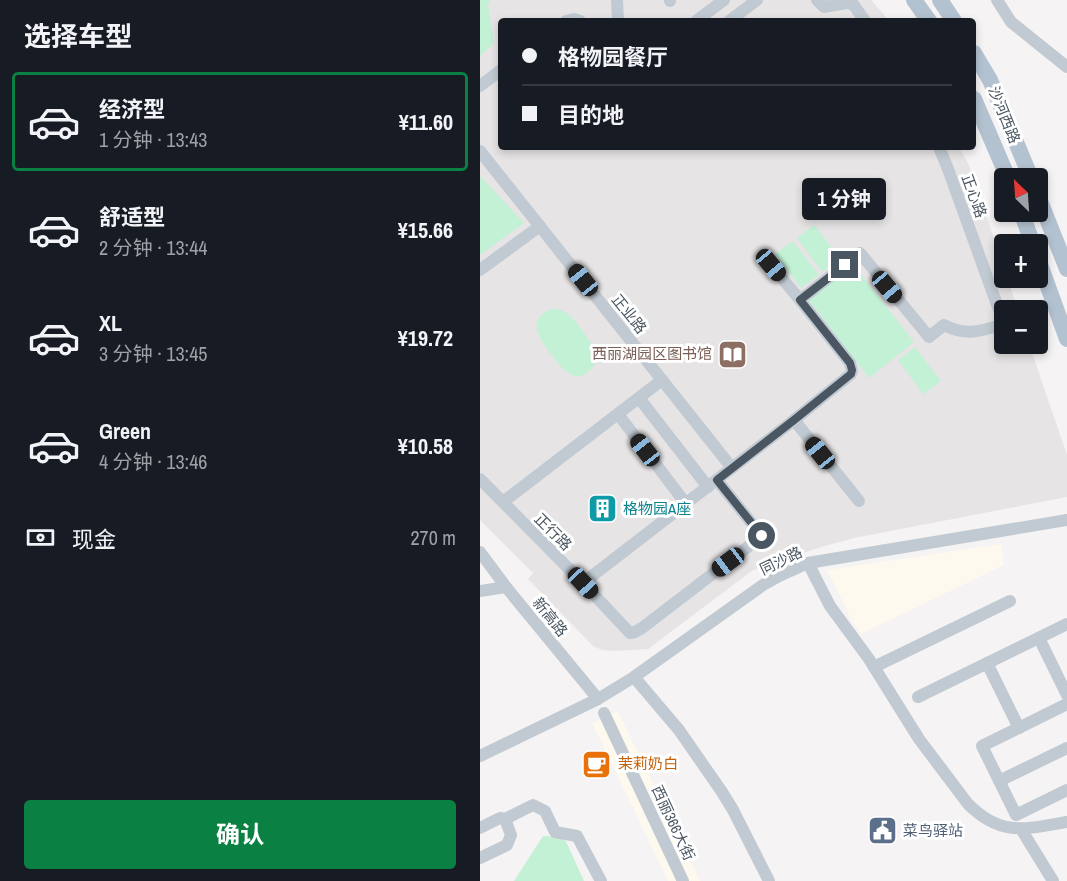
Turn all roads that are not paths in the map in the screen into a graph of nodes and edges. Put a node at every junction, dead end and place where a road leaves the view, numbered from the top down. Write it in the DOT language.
graph roads {
  1 [pos="616,0"];
  2 [pos="724,0"];
  3 [pos="757,0"];
  4 [pos="818,0"];
  5 [pos="914,0"];
  6 [pos="940,0"];
  7 [pos="997,0"];
  8 [pos="618,18"];
  9 [pos="700,18"];
  10 [pos="733,18"];
  11 [pos="863,18"];
  12 [pos="927,18"];
  13 [pos="952,18"];
  14 [pos="976,56"];
  15 [pos="1067,67"];
  16 [pos="498,72"];
  17 [pos="480,86"];
  18 [pos="976,104"];
  19 [pos="940,150"];
  20 [pos="480,151"];
  21 [pos="1004,168"];
  22 [pos="1026,168"];
  23 [pos="1048,214"];
  24 [pos="540,226"];
  25 [pos="1062,238"];
  26 [pos="765,261"];
  27 [pos="1067,269"];
  28 [pos="480,270"];
  29 [pos="1048,287"];
  30 [pos="800,300"];
  31 [pos="995,300"];
  32 [pos="994,327"];
  33 [pos="1067,339"];
  34 [pos="662,380"];
  35 [pos="639,398"];
  36 [pos="618,414"];
  37 [pos="794,420"];
  38 [pos="732,468"];
  39 [pos="480,479"];
  40 [pos="712,483"];
  41 [pos="859,501"];
  42 [pos="503,502"];
  43 [pos="686,504"];
  44 [pos="1067,520"];
  45 [pos="480,552"];
  46 [pos="808,563"];
  47 [pos="583,583"];
  48 [pos="506,587"];
  49 [pos="480,591"];
  50 [pos="1010,601"];
  51 [pos="1067,624"];
  52 [pos="1039,638"];
  53 [pos="987,663"];
  54 [pos="874,667"];
  55 [pos="633,677"];
  56 [pos="1067,695"];
  57 [pos="918,697"];
  58 [pos="598,699"];
  59 [pos="1067,704"];
  60 [pos="604,713"];
  61 [pos="1019,728"];
  62 [pos="1067,748"];
  63 [pos="480,756"];
  64 [pos="999,781"];
  65 [pos="1067,790"];
  66 [pos="506,819"];
  67 [pos="1067,822"];
  68 [pos="480,828"];
  69 [pos="1021,829"];
  70 [pos="480,858"];
  71 [pos="601,881"];
  72 [pos="683,881"];
  73 [pos="769,881"];
  74 [pos="1053,881"];
  1 -- 8 [label="street"];
  2 -- 9 [label="street"];
  3 -- 10 [label="street"];
  4 -- 11 [label="street"];
  5 -- 12 [label="main road"];
  6 -- 13 [label="main road"];
  7 -- 15 [label="street"];
  14 -- 22 [label="main road, 沙河西路"];
  16 -- 17 [label="street"];
  18 -- 21 [label="main road, 沙河西路"];
  19 -- 31 [label="street, 正心路"];
  20 -- 24 [label="street, 正业路"];
  23 -- 25 [label="main road"];
  24 -- 28 [label="street"];
  24 -- 34 [label="street, 正业路"];
  25 -- 27 [label="main road"];
  26 -- 30 [label="street"];
  29 -- 33 [label="main road"];
  30 -- 32 [label="street"];
  30 -- 37 [label="street"];
  34 -- 35 [label="street"];
  34 -- 38 [label="street, 正业路"];
  35 -- 36 [label="street"];
  35 -- 40 [label="street"];
  36 -- 42 [label="street"];
  36 -- 43 [label="street"];
  37 -- 38 [label="street"];
  37 -- 41 [label="street"];
  38 -- 40 [label="street"];
  39 -- 42 [label="street, 正行路"];
  40 -- 43 [label="street"];
  40 -- 47 [label="street, 正行路"];
  42 -- 47 [label="street, 正行路"];
  43 -- 47 [label="street"];
  44 -- 46 [label="street, 同沙路"];
  45 -- 48 [label="street, 新高路"];
  46 -- 54 [label="street"];
  46 -- 55 [label="street, 同沙路"];
  48 -- 49 [label="street"];
  48 -- 58 [label="street, 新高路"];
  50 -- 54 [label="street"];
  51 -- 52 [label="street"];
  52 -- 53 [label="street"];
  52 -- 56 [label="street"];
  53 -- 57 [label="street"];
  53 -- 61 [label="street"];
  54 -- 69 [label="street"];
  55 -- 58 [label="street, 同沙路"];
  55 -- 73 [label="street"];
  58 -- 63 [label="street, 同沙路"];
  59 -- 61 [label="street"];
  60 -- 72 [label="street, 西丽366大街"];
  61 -- 64 [label="street"];
  62 -- 64 [label="street"];
  64 -- 65 [label="street"];
  66 -- 68 [label="street"];
  66 -- 70 [label="street"];
  66 -- 71 [label="street"];
  67 -- 69 [label="street"];
  69 -- 74 [label="street"];
}
